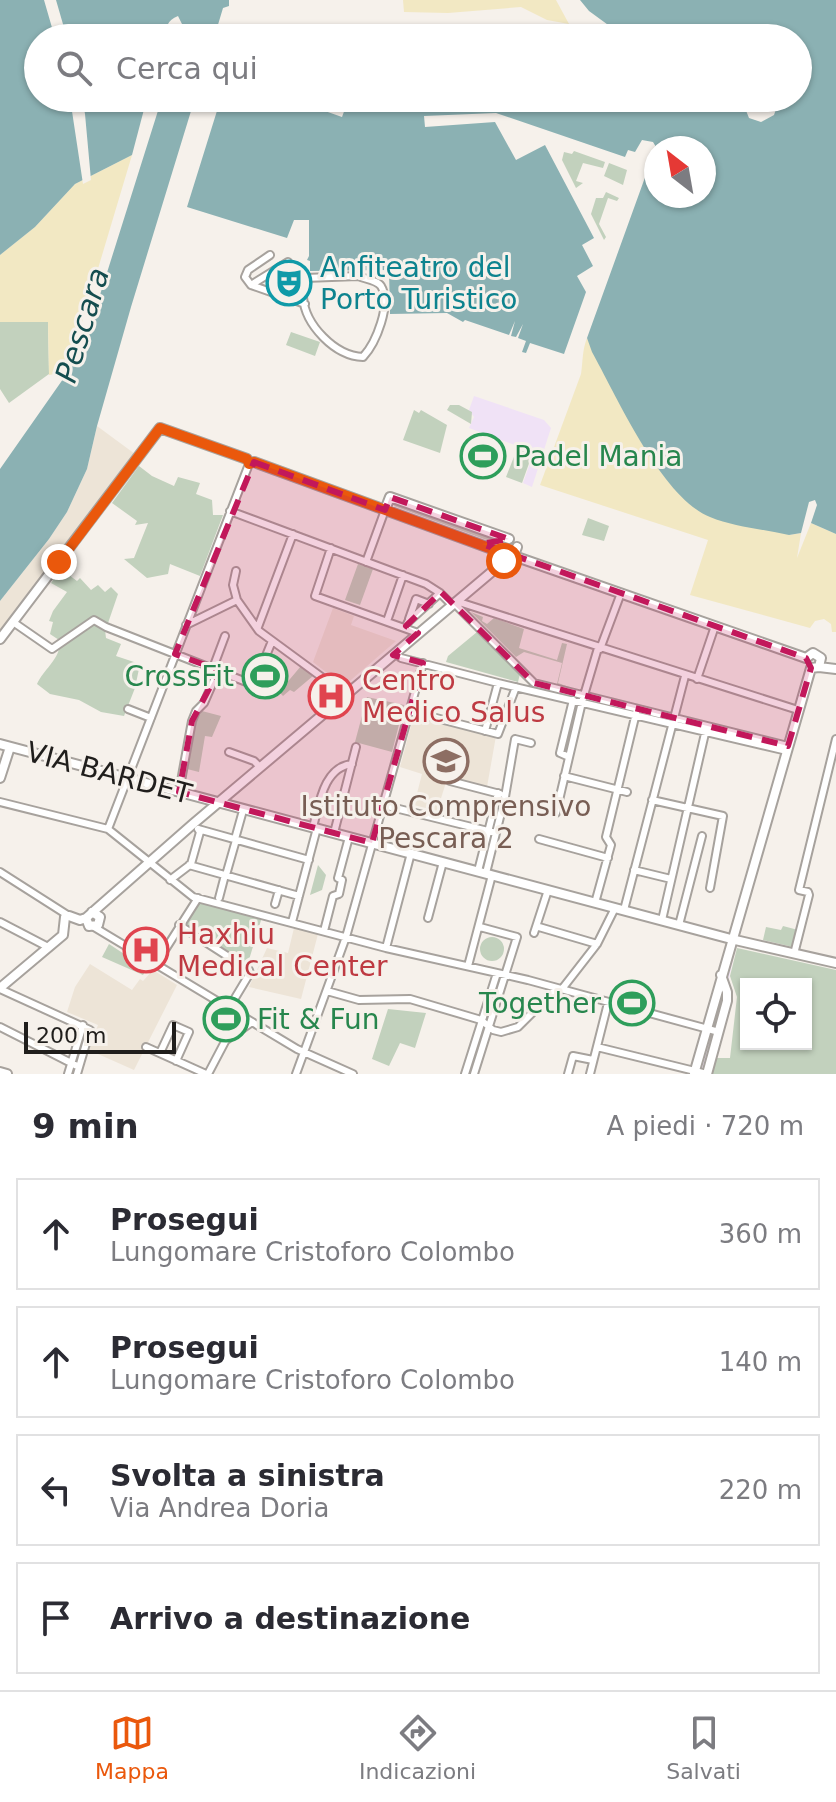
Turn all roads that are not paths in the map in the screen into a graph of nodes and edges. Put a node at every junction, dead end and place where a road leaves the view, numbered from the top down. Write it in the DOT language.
graph roads {
  1 [pos="270,255"];
  2 [pos="288,262"];
  3 [pos="251,285"];
  4 [pos="305,304"];
  5 [pos="250,461"];
  6 [pos="385,510"];
  7 [pos="230,511"];
  8 [pos="293,534"];
  9 [pos="509,539"];
  10 [pos="331,548"];
  11 [pos="509,552"];
  12 [pos="366,562"];
  13 [pos="236,571"];
  14 [pos="403,575"];
  15 [pos="440,593"];
  16 [pos="621,593"];
  17 [pos="238,601"];
  18 [pos="455,603"];
  19 [pos="429,604"];
  20 [pos="387,621"];
  21 [pos="13,622"];
  22 [pos="186,625"];
  23 [pos="406,625"];
  24 [pos="715,626"];
  25 [pos="258,627"];
  26 [pos="418,633"];
  27 [pos="225,636"];
  28 [pos="0,639"];
  29 [pos="272,641"];
  30 [pos="599,648"];
  31 [pos="395,653"];
  32 [pos="175,654"];
  33 [pos="806,658"];
  34 [pos="423,663"];
  35 [pos="815,668"];
  36 [pos="216,669"];
  37 [pos="836,669"];
  38 [pos="685,676"];
  39 [pos="529,679"];
  40 [pos="697,679"];
  41 [pos="498,683"];
  42 [pos="519,688"];
  43 [pos="346,695"];
  44 [pos="574,697"];
  45 [pos="583,699"];
  46 [pos="128,709"];
  47 [pos="798,710"];
  48 [pos="409,711"];
  49 [pos="637,712"];
  50 [pos="151,718"];
  51 [pos="672,720"];
  52 [pos="706,729"];
  53 [pos="485,731"];
  54 [pos="836,739"];
  55 [pos="531,743"];
  56 [pos="0,744"];
  57 [pos="10,747"];
  58 [pos="356,747"];
  59 [pos="787,748"];
  60 [pos="229,752"];
  61 [pos="569,757"];
  62 [pos="352,764"];
  63 [pos="260,767"];
  64 [pos="564,776"];
  65 [pos="0,778"];
  66 [pos="128,778"];
  67 [pos="450,781"];
  68 [pos="618,790"];
  69 [pos="179,792"];
  70 [pos="627,792"];
  71 [pos="501,794"];
  72 [pos="652,800"];
  73 [pos="0,802"];
  74 [pos="219,802"];
  75 [pos="383,805"];
  76 [pos="688,808"];
  77 [pos="556,813"];
  78 [pos="242,814"];
  79 [pos="196,826"];
  80 [pos="315,828"];
  81 [pos="108,829"];
  82 [pos="493,832"];
  83 [pos="334,833"];
  84 [pos="702,836"];
  85 [pos="349,837"];
  86 [pos="539,839"];
  87 [pos="236,840"];
  88 [pos="372,843"];
  89 [pos="411,853"];
  90 [pos="608,858"];
  91 [pos="309,860"];
  92 [pos="149,862"];
  93 [pos="443,862"];
  94 [pos="189,865"];
  95 [pos="634,870"];
  96 [pos="0,872"];
  97 [pos="485,873"];
  98 [pos="226,875"];
  99 [pos="671,879"];
  100 [pos="170,880"];
  101 [pos="342,880"];
  102 [pos="360,885"];
  103 [pos="710,888"];
  104 [pos="279,890"];
  105 [pos="548,890"];
  106 [pos="339,894"];
  107 [pos="299,896"];
  108 [pos="198,898"];
  109 [pos="219,898"];
  110 [pos="356,899"];
  111 [pos="595,903"];
  112 [pos="275,904"];
  113 [pos="619,909"];
  114 [pos="428,918"];
  115 [pos="92,920"];
  116 [pos="662,920"];
  117 [pos="66,921"];
  118 [pos="0,922"];
  119 [pos="292,922"];
  120 [pos="179,925"];
  121 [pos="679,925"];
  122 [pos="480,927"];
  123 [pos="324,931"];
  124 [pos="346,937"];
  125 [pos="731,939"];
  126 [pos="597,944"];
  127 [pos="48,947"];
  128 [pos="386,948"];
  129 [pos="794,954"];
  130 [pos="836,963"];
  131 [pos="156,964"];
  132 [pos="468,966"];
  133 [pos="501,974"];
  134 [pos="721,974"];
  135 [pos="0,988"];
  136 [pos="559,988"];
  137 [pos="327,991"];
  138 [pos="714,1000"];
  139 [pos="727,1001"];
  140 [pos="608,1003"];
  141 [pos="229,1008"];
  142 [pos="239,1015"];
  143 [pos="481,1020"];
  144 [pos="252,1022"];
  145 [pos="489,1026"];
  146 [pos="0,1027"];
  147 [pos="87,1028"];
  148 [pos="706,1029"];
  149 [pos="719,1032"];
  150 [pos="224,1044"];
  151 [pos="146,1047"];
  152 [pos="597,1047"];
  153 [pos="304,1052"];
  154 [pos="160,1053"];
  155 [pos="593,1060"];
  156 [pos="176,1061"];
  157 [pos="71,1063"];
  158 [pos="78,1070"];
  159 [pos="0,1072"];
  160 [pos="695,1072"];
  161 [pos="7,1074"];
  162 [pos="68,1074"];
  163 [pos="207,1074"];
  164 [pos="296,1074"];
  165 [pos="353,1074"];
  166 [pos="465,1074"];
  167 [pos="474,1074"];
  168 [pos="568,1074"];
  169 [pos="590,1074"];
  170 [pos="707,1074"];
  1 -- 3 [label="street"];
  2 -- 3 [label="street"];
  3 -- 4 [label="street"];
  4 -- 4 [label="street"];
  5 -- 6 [label="street"];
  5 -- 7 [label="street"];
  5 -- 21 [label="street"];
  6 -- 9 [label="street"];
  6 -- 11 [label="street"];
  6 -- 12 [label="street"];
  7 -- 8 [label="street"];
  7 -- 22 [label="street"];
  8 -- 10 [label="street"];
  8 -- 25 [label="street"];
  9 -- 11 [label="street"];
  9 -- 11 [label="street"];
  10 -- 12 [label="street"];
  10 -- 20 [label="street"];
  11 -- 16 [label="street"];
  11 -- 18 [label="street"];
  12 -- 14 [label="street"];
  13 -- 17 [label="street"];
  14 -- 15 [label="street"];
  14 -- 20 [label="street"];
  15 -- 18 [label="street"];
  15 -- 19 [label="street"];
  16 -- 24 [label="street"];
  16 -- 30 [label="street"];
  17 -- 22 [label="street"];
  17 -- 25 [label="street"];
  18 -- 26 [label="street"];
  18 -- 30 [label="street"];
  18 -- 39 [label="street"];
  19 -- 23 [label="street"];
  19 -- 23 [label="street"];
  20 -- 23 [label="street"];
  21 -- 28 [label="street"];
  21 -- 32 [label="street"];
  22 -- 32 [label="street"];
  23 -- 26 [label="street"];
  24 -- 33 [label="street"];
  24 -- 40 [label="street"];
  25 -- 29 [label="street"];
  26 -- 31 [label="street"];
  27 -- 36 [label="street"];
  29 -- 36 [label="street"];
  29 -- 43 [label="street"];
  30 -- 38 [label="street"];
  30 -- 45 [label="street"];
  31 -- 34 [label="street"];
  31 -- 43 [label="street"];
  32 -- 36 [label="street"];
  32 -- 50 [label="street"];
  33 -- 35 [label="street"];
  33 -- 35 [label="street"];
  34 -- 41 [label="street"];
  34 -- 48 [label="street"];
  35 -- 37 [label="street"];
  35 -- 47 [label="street"];
  36 -- 69 [label="street"];
  38 -- 40 [label="street"];
  38 -- 51 [label="street"];
  39 -- 42 [label="street"];
  39 -- 44 [label="street"];
  40 -- 47 [label="street"];
  41 -- 42 [label="street"];
  41 -- 53 [label="street"];
  42 -- 44 [label="street"];
  42 -- 53 [label="street"];
  43 -- 63 [label="street"];
  44 -- 45 [label="street"];
  44 -- 61 [label="street"];
  45 -- 49 [label="street"];
  45 -- 61 [label="street"];
  46 -- 50 [label="street"];
  47 -- 59 [label="street"];
  48 -- 53 [label="street"];
  48 -- 75 [label="street"];
  49 -- 51 [label="street"];
  49 -- 68 [label="street"];
  50 -- 66 [label="street"];
  51 -- 52 [label="street"];
  51 -- 72 [label="street"];
  52 -- 59 [label="street"];
  52 -- 76 [label="street"];
  54 -- 129 [label="street"];
  55 -- 71 [label="street"];
  56 -- 57 [label="street, VIA BARDET"];
  57 -- 65 [label="street"];
  57 -- 66 [label="street, VIA BARDET"];
  58 -- 62 [label="street"];
  59 -- 125 [label="street"];
  60 -- 63 [label="street"];
  61 -- 64 [label="street"];
  62 -- 80 [label="street"];
  62 -- 83 [label="street"];
  63 -- 74 [label="street"];
  64 -- 68 [label="street"];
  64 -- 77 [label="street"];
  66 -- 69 [label="street, VIA BARDET"];
  66 -- 81 [label="street"];
  67 -- 71 [label="street"];
  68 -- 70 [label="street"];
  68 -- 90 [label="street"];
  69 -- 74 [label="street, VIA BARDET"];
  71 -- 82 [label="street"];
  72 -- 76 [label="street"];
  72 -- 95 [label="street"];
  73 -- 81 [label="street"];
  74 -- 79 [label="street"];
  74 -- 80 [label="street, VIA BARDET"];
  75 -- 82 [label="street"];
  75 -- 88 [label="street"];
  76 -- 99 [label="street"];
  76 -- 103 [label="street"];
  78 -- 87 [label="street"];
  79 -- 87 [label="street"];
  79 -- 92 [label="street"];
  79 -- 94 [label="street"];
  80 -- 83 [label="street, VIA BARDET"];
  80 -- 91 [label="street"];
  81 -- 92 [label="street"];
  82 -- 97 [label="street"];
  83 -- 85 [label="street, VIA BARDET"];
  84 -- 121 [label="street"];
  85 -- 88 [label="street, VIA BARDET"];
  85 -- 101 [label="street"];
  86 -- 90 [label="street"];
  87 -- 91 [label="street"];
  87 -- 98 [label="street"];
  88 -- 89 [label="street, VIA BARDET"];
  88 -- 102 [label="street"];
  89 -- 93 [label="street, VIA BARDET"];
  89 -- 128 [label="street"];
  90 -- 111 [label="street"];
  91 -- 107 [label="street"];
  92 -- 100 [label="street"];
  92 -- 115 [label="street"];
  93 -- 97 [label="street, VIA BARDET"];
  93 -- 114 [label="street"];
  94 -- 98 [label="street"];
  94 -- 100 [label="street"];
  95 -- 99 [label="street"];
  95 -- 113 [label="street"];
  96 -- 117 [label="street"];
  97 -- 105 [label="street, VIA BARDET"];
  97 -- 122 [label="street"];
  98 -- 104 [label="street"];
  98 -- 109 [label="street"];
  99 -- 116 [label="street"];
  100 -- 108 [label="street"];
  101 -- 102 [label="street"];
  101 -- 106 [label="street"];
  102 -- 110 [label="street"];
  104 -- 107 [label="street"];
  104 -- 112 [label="street"];
  105 -- 111 [label="street, VIA BARDET"];
  105 -- 126 [label="street"];
  106 -- 110 [label="street"];
  106 -- 123 [label="street"];
  107 -- 119 [label="street"];
  108 -- 119 [label="street"];
  108 -- 120 [label="street"];
  110 -- 124 [label="street"];
  111 -- 113 [label="street, VIA BARDET"];
  113 -- 116 [label="street, VIA BARDET"];
  113 -- 126 [label="street"];
  115 -- 117 [label="street"];
  115 -- 131 [label="street"];
  116 -- 121 [label="street, VIA BARDET"];
  117 -- 127 [label="street"];
  118 -- 127 [label="street"];
  119 -- 123 [label="street"];
  120 -- 131 [label="street"];
  120 -- 141 [label="street"];
  121 -- 125 [label="street, VIA BARDET"];
  122 -- 132 [label="street"];
  122 -- 133 [label="street"];
  123 -- 124 [label="street"];
  124 -- 128 [label="street"];
  124 -- 137 [label="street"];
  125 -- 129 [label="street, VIA BARDET"];
  125 -- 134 [label="street"];
  126 -- 136 [label="street"];
  127 -- 135 [label="street"];
  128 -- 132 [label="street"];
  129 -- 130 [label="street, VIA BARDET"];
  131 -- 141 [label="street"];
  132 -- 133 [label="street"];
  133 -- 136 [label="street"];
  133 -- 143 [label="street"];
  133 -- 145 [label="street"];
  134 -- 138 [label="street"];
  134 -- 139 [label="street"];
  135 -- 147 [label="street"];
  136 -- 140 [label="street"];
  136 -- 145 [label="street"];
  137 -- 143 [label="street"];
  137 -- 153 [label="street"];
  138 -- 139 [label="street"];
  138 -- 148 [label="street"];
  139 -- 149 [label="street"];
  140 -- 148 [label="street"];
  140 -- 152 [label="street"];
  141 -- 142 [label="street"];
  142 -- 144 [label="street"];
  142 -- 150 [label="street"];
  143 -- 145 [label="street"];
  143 -- 166 [label="street"];
  144 -- 150 [label="street"];
  144 -- 153 [label="street"];
  145 -- 167 [label="street"];
  146 -- 157 [label="street"];
  147 -- 157 [label="street"];
  147 -- 158 [label="street"];
  148 -- 149 [label="street"];
  148 -- 160 [label="street"];
  149 -- 170 [label="street"];
  150 -- 163 [label="street"];
  151 -- 154 [label="street"];
  152 -- 155 [label="street"];
  152 -- 160 [label="street"];
  153 -- 164 [label="street"];
  153 -- 165 [label="street"];
  154 -- 156 [label="street"];
  154 -- 156 [label="street"];
  155 -- 168 [label="street"];
  155 -- 169 [label="street"];
  156 -- 163 [label="street"];
  157 -- 158 [label="street"];
  157 -- 162 [label="street"];
  159 -- 161 [label="street"];
  160 -- 170 [label="street"];
}
